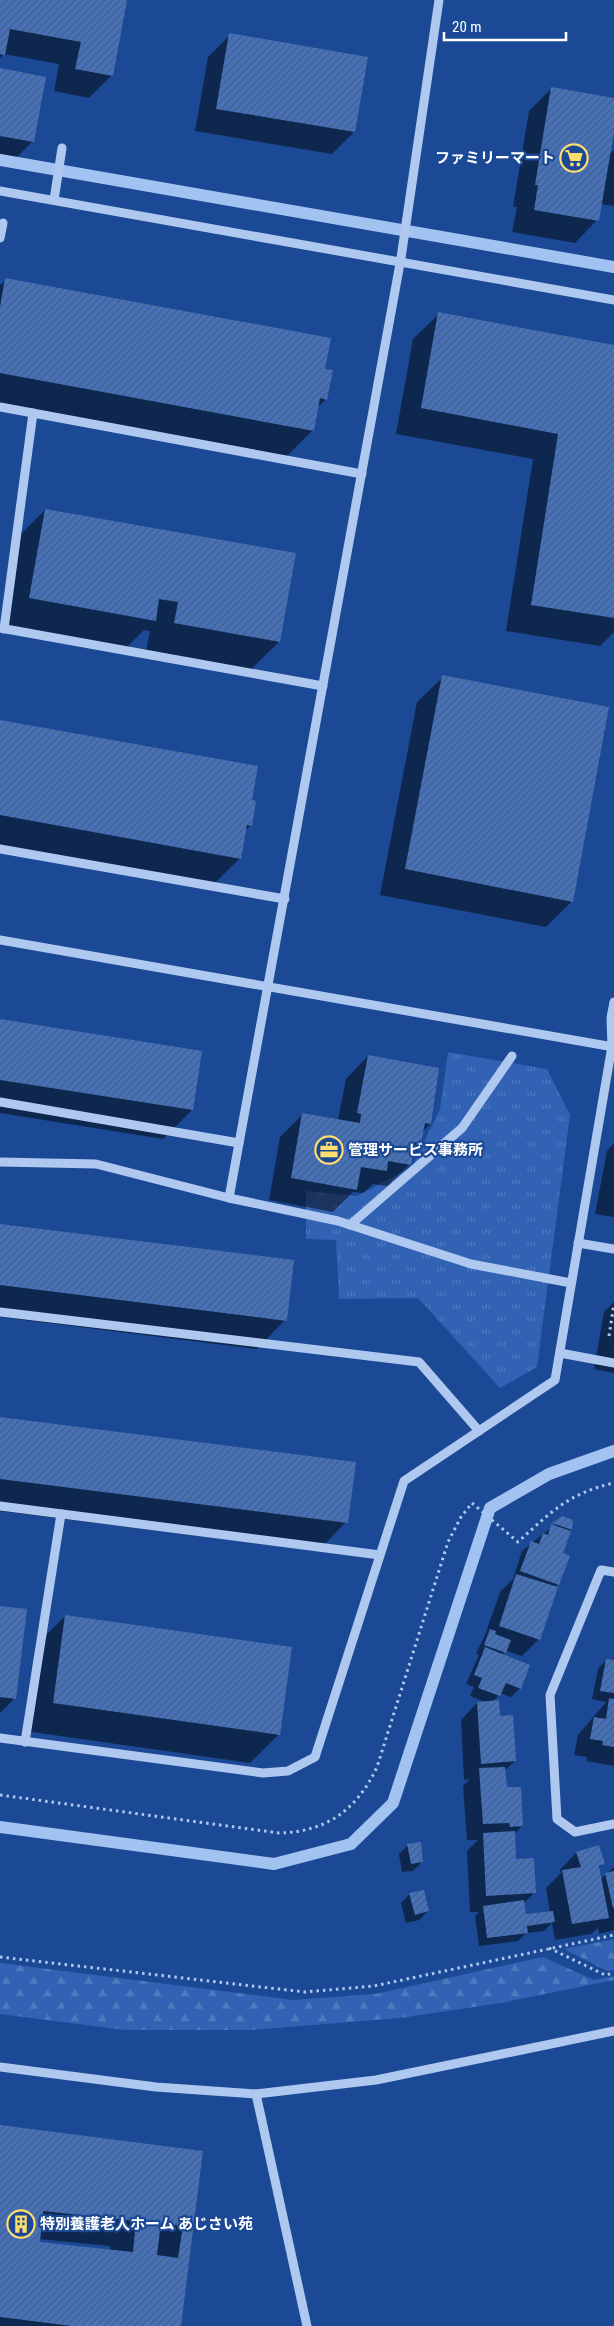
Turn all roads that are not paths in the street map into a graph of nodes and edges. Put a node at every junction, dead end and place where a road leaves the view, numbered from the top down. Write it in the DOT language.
graph roads {
  1 [pos="439,0"];
  2 [pos="62,148"];
  3 [pos="0,191"];
  4 [pos="54,200"];
  5 [pos="3,223"];
  6 [pos="0,238"];
  7 [pos="400,260"];
  8 [pos="614,300"];
  9 [pos="0,407"];
  10 [pos="33,413"];
  11 [pos="362,474"];
  12 [pos="2,628"];
  13 [pos="323,686"];
  14 [pos="0,849"];
  15 [pos="285,900"];
  16 [pos="0,940"];
  17 [pos="269,986"];
  18 [pos="614,1002"];
  19 [pos="613,1046"];
  20 [pos="512,1056"];
  21 [pos="0,1102"];
  22 [pos="239,1143"];
  23 [pos="0,1162"];
  24 [pos="229,1198"];
  25 [pos="350,1225"];
  26 [pos="578,1243"];
  27 [pos="614,1249"];
  28 [pos="572,1283"];
  29 [pos="0,1312"];
  30 [pos="560,1353"];
  31 [pos="614,1363"];
  32 [pos="479,1431"];
  33 [pos="0,1506"];
  34 [pos="62,1514"];
  35 [pos="380,1555"];
  36 [pos="614,1572"];
  37 [pos="0,1738"];
  38 [pos="25,1742"];
  39 [pos="614,1824"];
  40 [pos="614,2032"];
  41 [pos="0,2067"];
  42 [pos="256,2094"];
  43 [pos="307,2326"];
  1 -- 7 [label="street"];
  2 -- 4 [label="street"];
  3 -- 4 [label="street"];
  4 -- 7 [label="street"];
  5 -- 6 [label="street"];
  7 -- 8 [label="street"];
  7 -- 11 [label="street"];
  9 -- 10 [label="street"];
  10 -- 11 [label="street"];
  10 -- 12 [label="street"];
  11 -- 13 [label="street"];
  12 -- 13 [label="street"];
  13 -- 15 [label="street"];
  14 -- 15 [label="street"];
  15 -- 17 [label="street"];
  16 -- 17 [label="street"];
  17 -- 19 [label="street"];
  17 -- 22 [label="street"];
  18 -- 19 [label="street"];
  19 -- 26 [label="street"];
  20 -- 25 [label="street"];
  21 -- 22 [label="street"];
  22 -- 24 [label="street"];
  23 -- 24 [label="street"];
  24 -- 25 [label="street"];
  25 -- 28 [label="street"];
  26 -- 27 [label="street"];
  26 -- 28 [label="street"];
  28 -- 30 [label="street"];
  29 -- 32 [label="street"];
  30 -- 31 [label="street"];
  30 -- 32 [label="street"];
  32 -- 35 [label="street"];
  33 -- 34 [label="street"];
  34 -- 35 [label="street"];
  34 -- 38 [label="street"];
  35 -- 38 [label="street"];
  36 -- 39 [label="street"];
  37 -- 38 [label="street"];
  40 -- 42 [label="street"];
  41 -- 42 [label="street"];
  42 -- 43 [label="street"];
}
